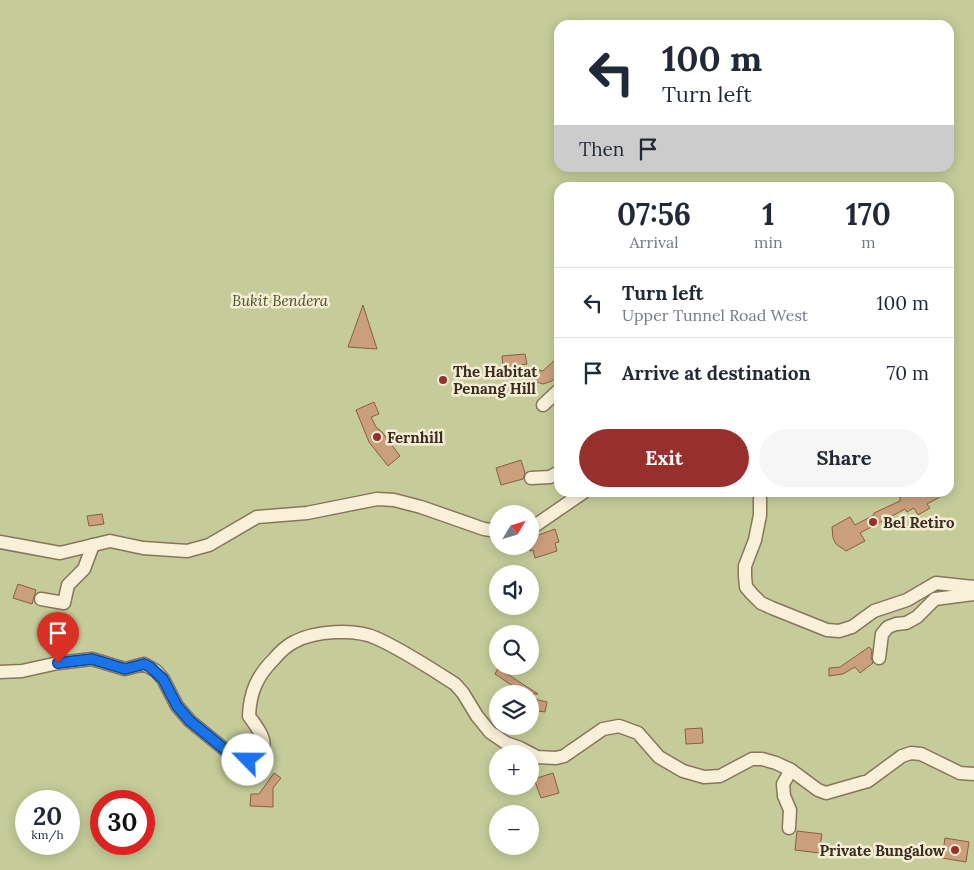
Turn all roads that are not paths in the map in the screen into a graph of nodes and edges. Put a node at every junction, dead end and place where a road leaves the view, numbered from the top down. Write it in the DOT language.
graph roads {
  1 [pos="554,395"];
  2 [pos="543,405"];
  3 [pos="554,475"];
  4 [pos="532,478"];
  5 [pos="577,497"];
  6 [pos="760,497"];
  7 [pos="539,524"];
  8 [pos="489,530"];
  9 [pos="0,542"];
  10 [pos="94,545"];
  11 [pos="974,587"];
  12 [pos="974,594"];
  13 [pos="41,599"];
  14 [pos="879,658"];
  15 [pos="0,672"];
  16 [pos="791,770"];
  17 [pos="974,774"];
  18 [pos="789,828"];
  1 -- 2 [label="street"];
  3 -- 4 [label="street"];
  5 -- 7 [label="street"];
  6 -- 11 [label="street"];
  8 -- 10 [label="street"];
  9 -- 10 [label="street"];
  10 -- 13 [label="street"];
  12 -- 14 [label="street"];
  15 -- 16 [label="street"];
  16 -- 17 [label="street"];
  16 -- 18 [label="street"];
}
